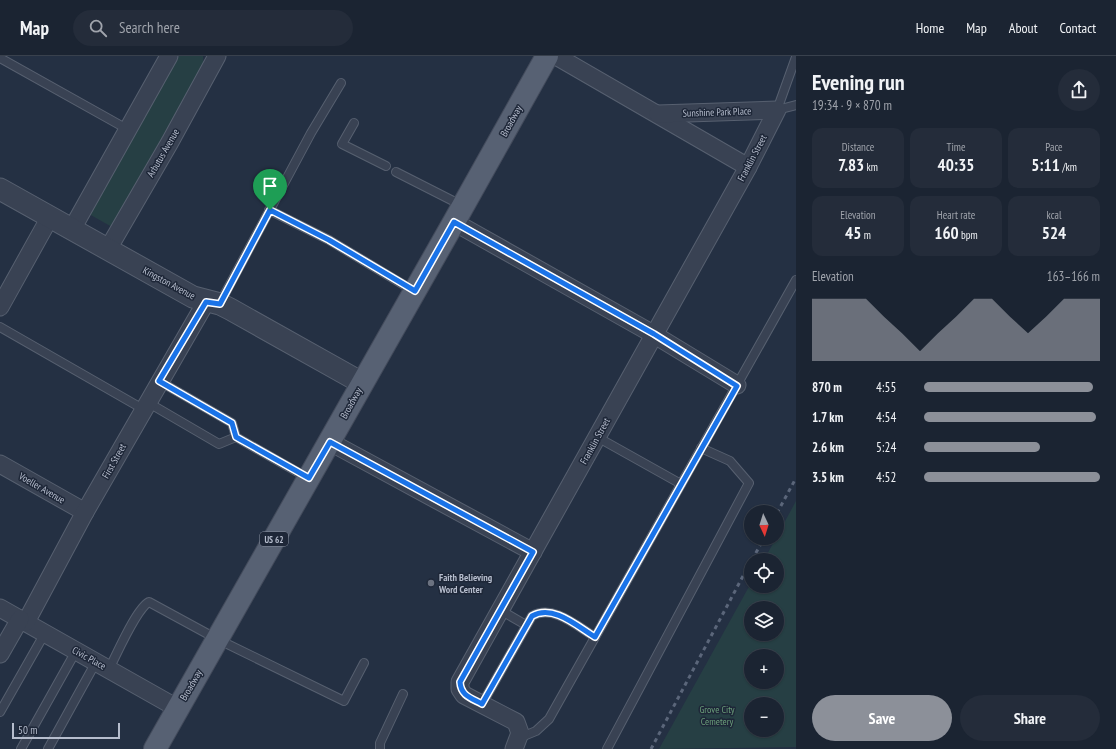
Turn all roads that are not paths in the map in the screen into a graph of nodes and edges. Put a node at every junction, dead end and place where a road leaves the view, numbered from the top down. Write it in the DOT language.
graph roads {
  1 [pos="168,56"];
  2 [pos="217,56"];
  3 [pos="547,56"];
  4 [pos="556,56"];
  5 [pos="796,57"];
  6 [pos="0,58"];
  7 [pos="341,83"];
  8 [pos="796,105"];
  9 [pos="777,110"];
  10 [pos="658,114"];
  11 [pos="354,123"];
  12 [pos="127,129"];
  13 [pos="386,166"];
  14 [pos="748,167"];
  15 [pos="396,172"];
  16 [pos="0,188"];
  17 [pos="270,210"];
  18 [pos="459,214"];
  19 [pos="50,217"];
  20 [pos="72,229"];
  21 [pos="108,249"];
  22 [pos="796,280"];
  23 [pos="415,291"];
  24 [pos="213,303"];
  25 [pos="0,307"];
  26 [pos="0,327"];
  27 [pos="654,334"];
  28 [pos="159,381"];
  29 [pos="362,383"];
  30 [pos="737,386"];
  31 [pos="145,406"];
  32 [pos="236,437"];
  33 [pos="597,437"];
  34 [pos="330,442"];
  35 [pos="701,448"];
  36 [pos="0,464"];
  37 [pos="309,478"];
  38 [pos="681,484"];
  39 [pos="85,512"];
  40 [pos="533,552"];
  41 [pos="0,608"];
  42 [pos="500,610"];
  43 [pos="23,620"];
  44 [pos="526,625"];
  45 [pos="45,633"];
  46 [pos="595,637"];
  47 [pos="217,640"];
  48 [pos="76,651"];
  49 [pos="0,654"];
  50 [pos="364,663"];
  51 [pos="103,666"];
  52 [pos="403,694"];
  53 [pos="482,704"];
  54 [pos="178,708"];
  55 [pos="0,712"];
  56 [pos="516,743"];
  57 [pos="21,749"];
  58 [pos="48,749"];
  59 [pos="154,749"];
  60 [pos="380,749"];
  61 [pos="607,749"];
  1 -- 12 [label="street"];
  2 -- 21 [label="street, Arbutus Avenue"];
  3 -- 18 [label="main road, Broadway / US 62"];
  4 -- 10 [label="street, Sunshine Park Place"];
  5 -- 9 [label="lane"];
  6 -- 12 [label="lane"];
  7 -- 17 [label="lane"];
  8 -- 9 [label="lane"];
  9 -- 10 [label="street, Sunshine Park Place"];
  9 -- 14 [label="street, Franklin Street"];
  10 -- 14 [label="street, Sunshine Park Place"];
  11 -- 13 [label="lane"];
  12 -- 20 [label="street"];
  14 -- 27 [label="street, Franklin Street"];
  15 -- 18 [label="lane"];
  16 -- 19 [label="street, Kingston Avenue"];
  17 -- 23 [label="lane"];
  17 -- 24 [label="lane"];
  18 -- 23 [label="main road, Broadway / US 62"];
  18 -- 27 [label="street"];
  19 -- 20 [label="street, Kingston Avenue"];
  19 -- 25 [label="street"];
  20 -- 21 [label="street, Kingston Avenue"];
  21 -- 24 [label="street, Kingston Avenue"];
  22 -- 30 [label="lane"];
  23 -- 29 [label="main road, Broadway / US 62"];
  24 -- 28 [label="street, First Street"];
  24 -- 29 [label="street, Kingston Avenue"];
  26 -- 31 [label="lane"];
  27 -- 30 [label="street"];
  27 -- 33 [label="street, Franklin Street"];
  28 -- 31 [label="street, First Street"];
  28 -- 32 [label="lane"];
  29 -- 34 [label="main road, Broadway / US 62"];
  30 -- 35 [label="lane"];
  31 -- 32 [label="lane"];
  31 -- 39 [label="street, First Street"];
  32 -- 37 [label="lane"];
  33 -- 38 [label="lane"];
  33 -- 40 [label="street, Franklin Street"];
  34 -- 37 [label="main road, Broadway / US 62"];
  34 -- 40 [label="street"];
  35 -- 38 [label="lane"];
  35 -- 61 [label="lane"];
  36 -- 39 [label="street, Voeller Avenue"];
  37 -- 47 [label="main road, Broadway / US 62"];
  38 -- 46 [label="lane"];
  39 -- 43 [label="street, First Street"];
  40 -- 42 [label="street, Franklin Street"];
  41 -- 43 [label="street, Civic Place"];
  42 -- 44 [label="lane"];
  42 -- 53 [label="street, Franklin Street"];
  43 -- 45 [label="street, Civic Place"];
  43 -- 49 [label="street, First Street"];
  44 -- 46 [label="lane"];
  44 -- 53 [label="lane"];
  45 -- 48 [label="street, Civic Place"];
  45 -- 55 [label="lane"];
  46 -- 56 [label="lane"];
  47 -- 50 [label="lane"];
  47 -- 51 [label="lane"];
  47 -- 54 [label="main road, Broadway / US 62"];
  48 -- 51 [label="street, Civic Place"];
  48 -- 57 [label="lane"];
  51 -- 54 [label="street, Civic Place"];
  51 -- 58 [label="lane"];
  52 -- 60 [label="lane"];
  53 -- 56 [label="street, Franklin Street"];
  54 -- 59 [label="main road, Broadway / US 62"];
}
